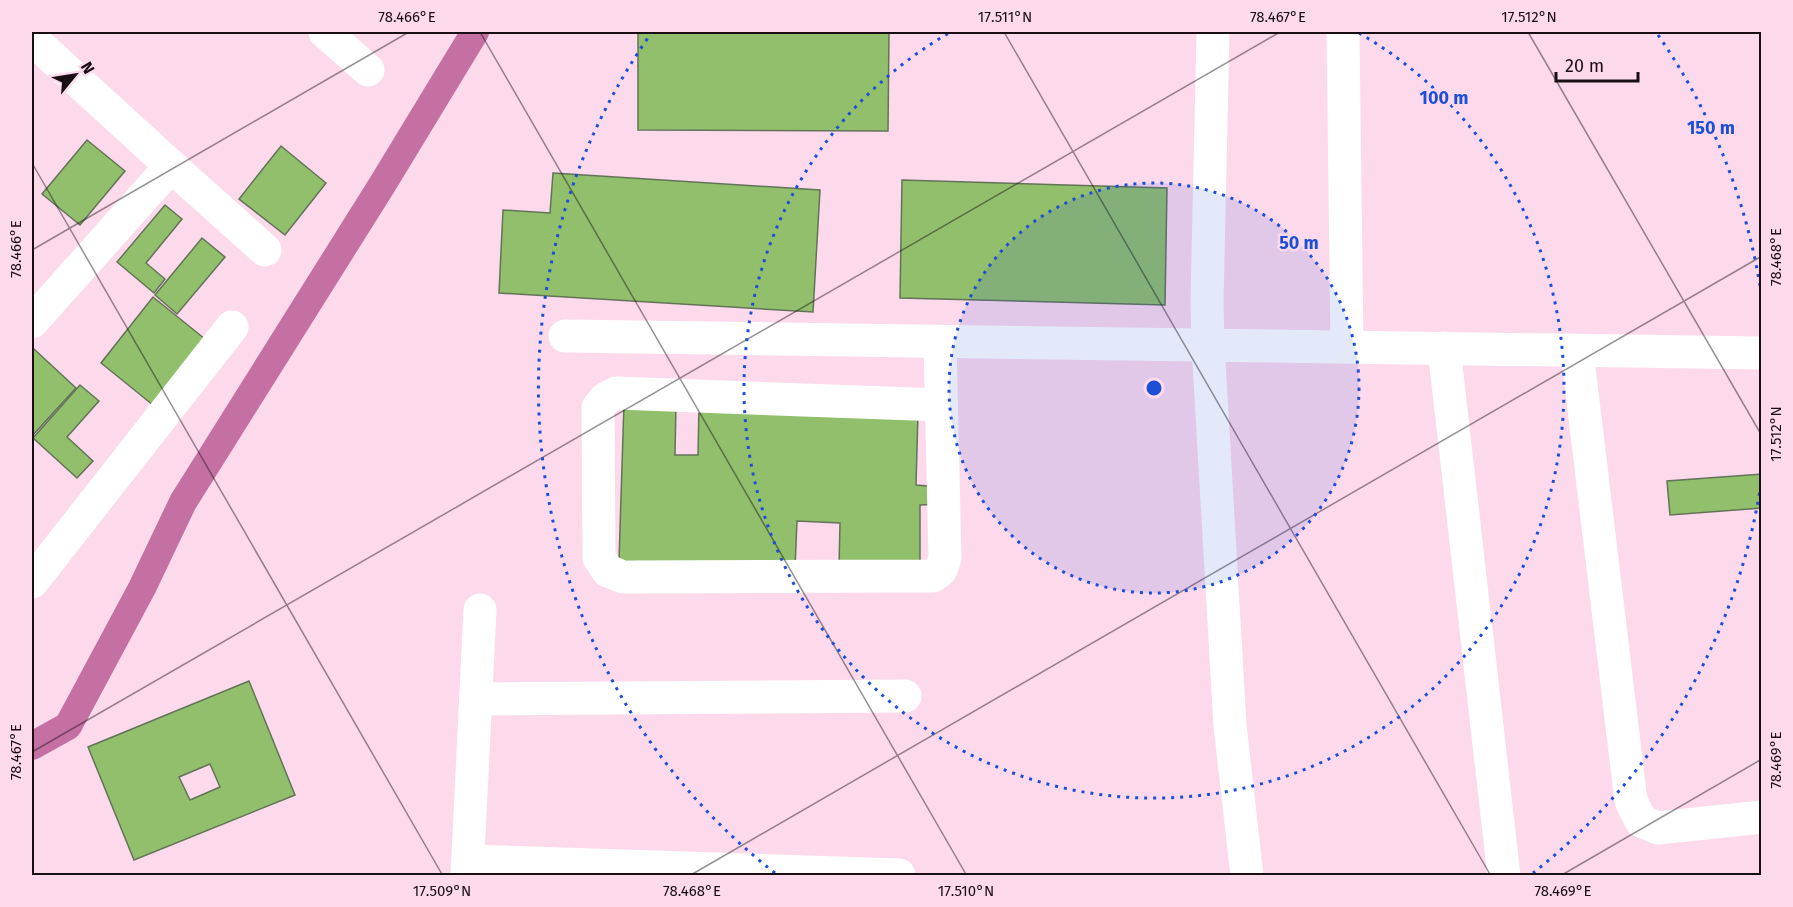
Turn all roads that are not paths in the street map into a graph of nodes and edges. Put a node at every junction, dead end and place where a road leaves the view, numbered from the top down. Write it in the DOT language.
graph roads {
  1 [pos="325,32"];
  2 [pos="1213,32"];
  3 [pos="1344,32"];
  4 [pos="32,39"];
  5 [pos="368,70"];
  6 [pos="171,166"];
  7 [pos="266,250"];
  8 [pos="32,322"];
  9 [pos="232,327"];
  10 [pos="565,336"];
  11 [pos="940,342"];
  12 [pos="1208,345"];
  13 [pos="1347,347"];
  14 [pos="1444,348"];
  15 [pos="1577,351"];
  16 [pos="1761,353"];
  17 [pos="941,405"];
  18 [pos="32,582"];
  19 [pos="480,610"];
  20 [pos="905,696"];
  21 [pos="476,699"];
  22 [pos="1761,817"];
  23 [pos="467,868"];
  24 [pos="899,875"];
  25 [pos="1247,876"];
  26 [pos="1504,876"];
  1 -- 5 [label="street"];
  2 -- 12 [label="street"];
  3 -- 13 [label="street"];
  4 -- 6 [label="street"];
  6 -- 7 [label="street"];
  6 -- 8 [label="street"];
  9 -- 18 [label="street"];
  10 -- 11 [label="street"];
  11 -- 12 [label="street"];
  11 -- 17 [label="street"];
  12 -- 13 [label="street"];
  12 -- 25 [label="street"];
  13 -- 14 [label="street"];
  14 -- 15 [label="street"];
  14 -- 26 [label="street"];
  15 -- 16 [label="street"];
  15 -- 22 [label="street"];
  17 -- 17 [label="street"];
  19 -- 21 [label="street"];
  20 -- 21 [label="street"];
  21 -- 23 [label="street"];
  23 -- 24 [label="street"];
}
